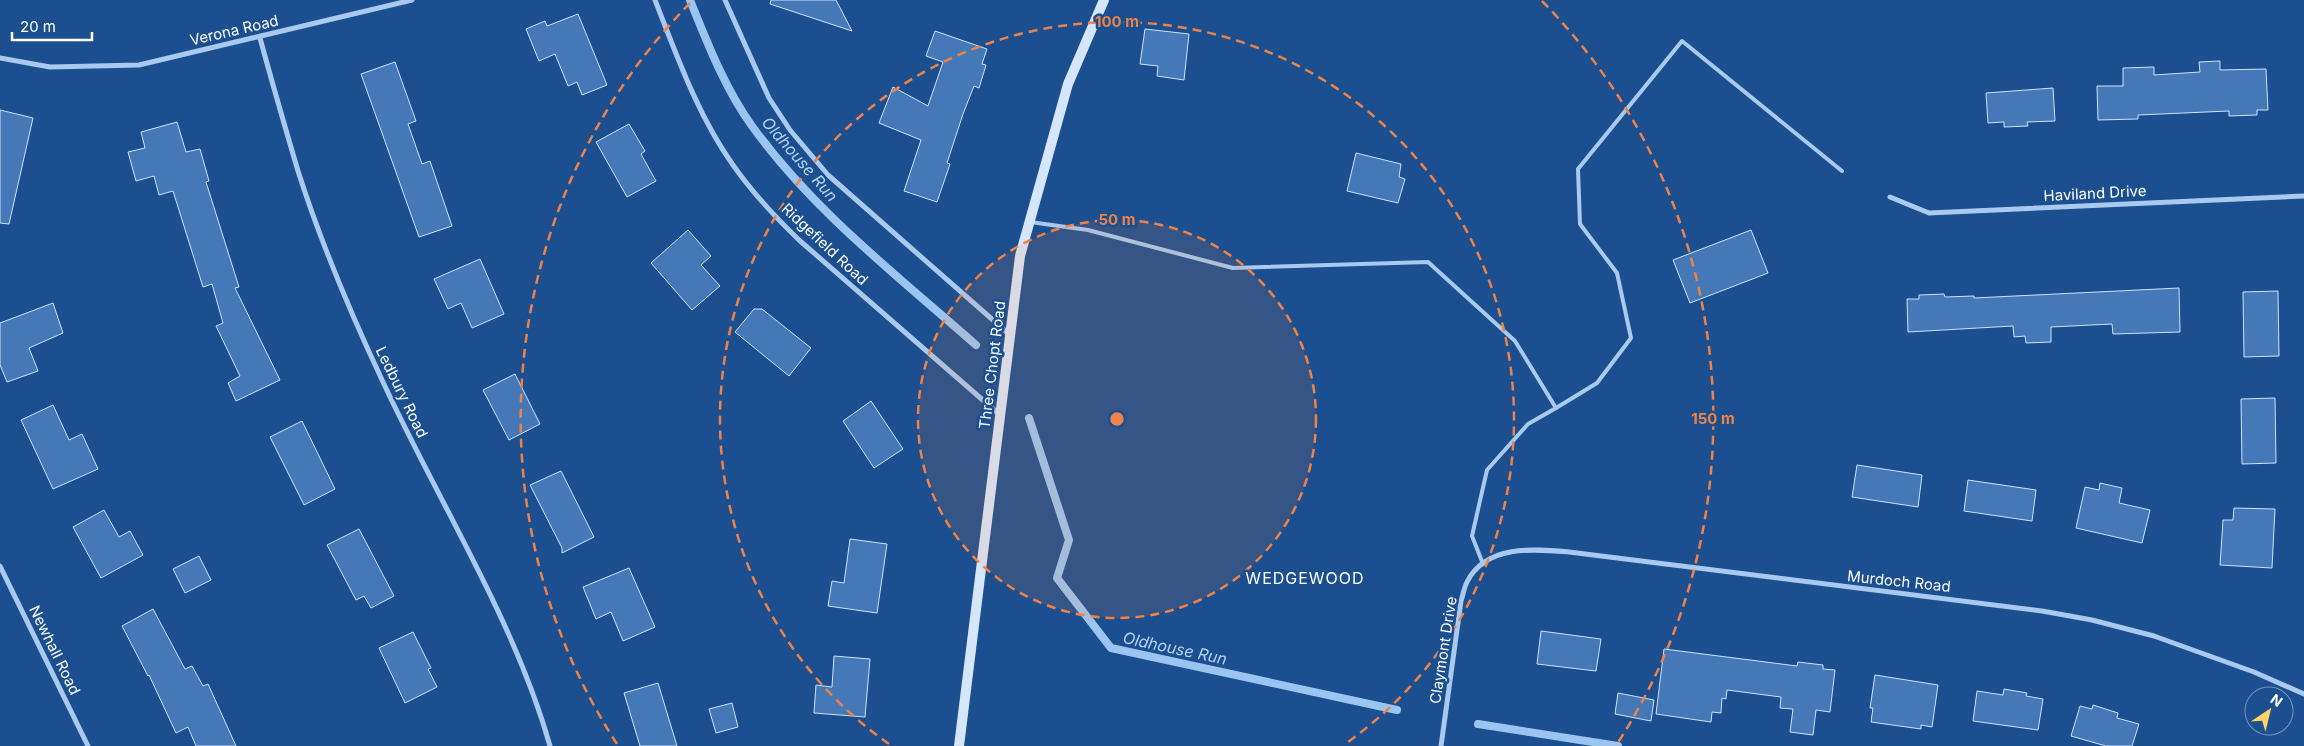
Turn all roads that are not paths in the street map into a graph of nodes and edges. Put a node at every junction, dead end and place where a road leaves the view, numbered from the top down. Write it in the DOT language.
graph roads {
  1 [pos="412,0"];
  2 [pos="655,0"];
  3 [pos="726,0"];
  4 [pos="1104,0"];
  5 [pos="260,38"];
  6 [pos="0,58"];
  7 [pos="1842,171"];
  8 [pos="2304,196"];
  9 [pos="1890,197"];
  10 [pos="1029,221"];
  11 [pos="1010,336"];
  12 [pos="1556,408"];
  13 [pos="1001,416"];
  14 [pos="1483,564"];
  15 [pos="0,566"];
  16 [pos="2304,694"];
  17 [pos="88,746"];
  18 [pos="550,746"];
  19 [pos="959,746"];
  20 [pos="1441,746"];
  1 -- 5 [label="street, Verona Road"];
  2 -- 13 [label="street, Ridgefield Road"];
  3 -- 11 [label="street"];
  4 -- 10 [label="main road, Three Chopt Road"];
  5 -- 6 [label="street, Verona Road"];
  5 -- 18 [label="street, Ledbury Road"];
  7 -- 12 [label="lane"];
  8 -- 9 [label="street, Haviland Drive"];
  10 -- 11 [label="main road, Three Chopt Road"];
  10 -- 12 [label="lane"];
  11 -- 13 [label="main road, Three Chopt Road"];
  12 -- 14 [label="lane"];
  13 -- 19 [label="main road, Three Chopt Road"];
  14 -- 16 [label="street, Murdoch Road"];
  14 -- 20 [label="street, Claymont Drive"];
  15 -- 17 [label="street, Newhall Road"];
}
